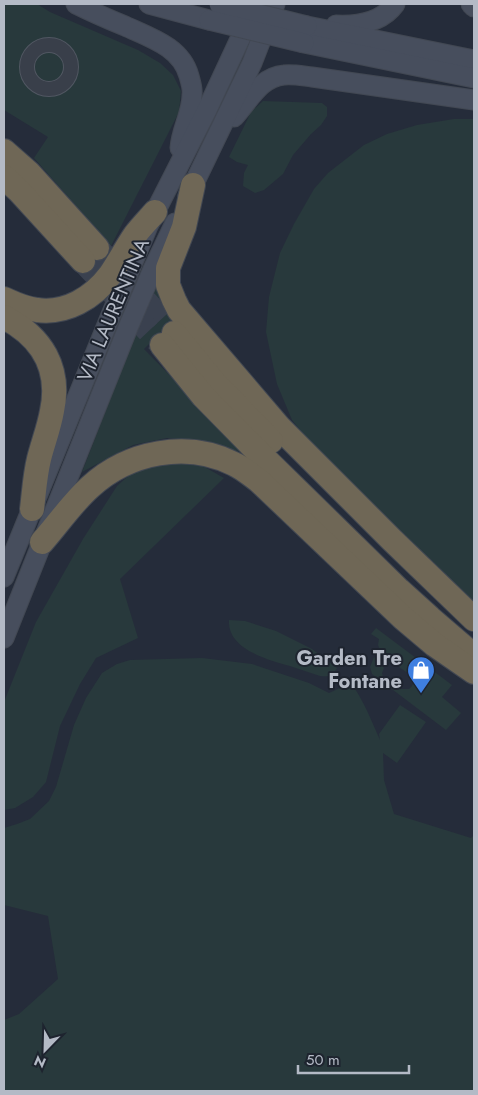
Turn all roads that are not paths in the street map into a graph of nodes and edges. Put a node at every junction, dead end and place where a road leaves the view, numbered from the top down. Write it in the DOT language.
graph roads {
  1 [pos="76,4"];
  2 [pos="149,4"];
  3 [pos="220,4"];
  4 [pos="254,4"];
  5 [pos="275,4"];
  6 [pos="283,4"];
  7 [pos="395,4"];
  8 [pos="471,4"];
  9 [pos="474,7"];
  10 [pos="305,34"];
  11 [pos="474,60"];
  12 [pos="252,64"];
  13 [pos="474,78"];
  14 [pos="474,100"];
  15 [pos="219,132"];
  16 [pos="4,152"];
  17 [pos="180,164"];
  18 [pos="4,177"];
  19 [pos="193,185"];
  20 [pos="155,212"];
  21 [pos="4,299"];
  22 [pos="4,317"];
  23 [pos="32,509"];
  24 [pos="42,542"];
  25 [pos="4,577"];
  26 [pos="474,619"];
  27 [pos="474,634"];
  28 [pos="4,638"];
  29 [pos="474,656"];
  30 [pos="474,672"];
  1 -- 17 [label="main road"];
  2 -- 10 [label="main road, bridge"];
  3 -- 10 [label="main road, bridge"];
  4 -- 17 [label="main road, VIA LAURENTINA"];
  5 -- 12 [label="main road, VIA LAURENTINA"];
  6 -- 12 [label="main road"];
  7 -- 10 [label="main road"];
  8 -- 9 [label="main road"];
  10 -- 11 [label="main road"];
  10 -- 13 [label="main road"];
  12 -- 15 [label="main road, VIA LAURENTINA"];
  14 -- 15 [label="main road"];
  15 -- 19 [label="main road, VIA LAURENTINA"];
  16 -- 18 [label="highway"];
  17 -- 20 [label="main road, VIA LAURENTINA"];
  19 -- 24 [label="main road, VIA LAURENTINA"];
  19 -- 26 [label="highway"];
  20 -- 21 [label="highway"];
  20 -- 23 [label="main road, VIA LAURENTINA"];
  22 -- 23 [label="highway"];
  23 -- 25 [label="main road, VIA LAURENTINA"];
  24 -- 28 [label="main road, VIA LAURENTINA"];
  24 -- 30 [label="highway"];
  27 -- 29 [label="highway"];
}
